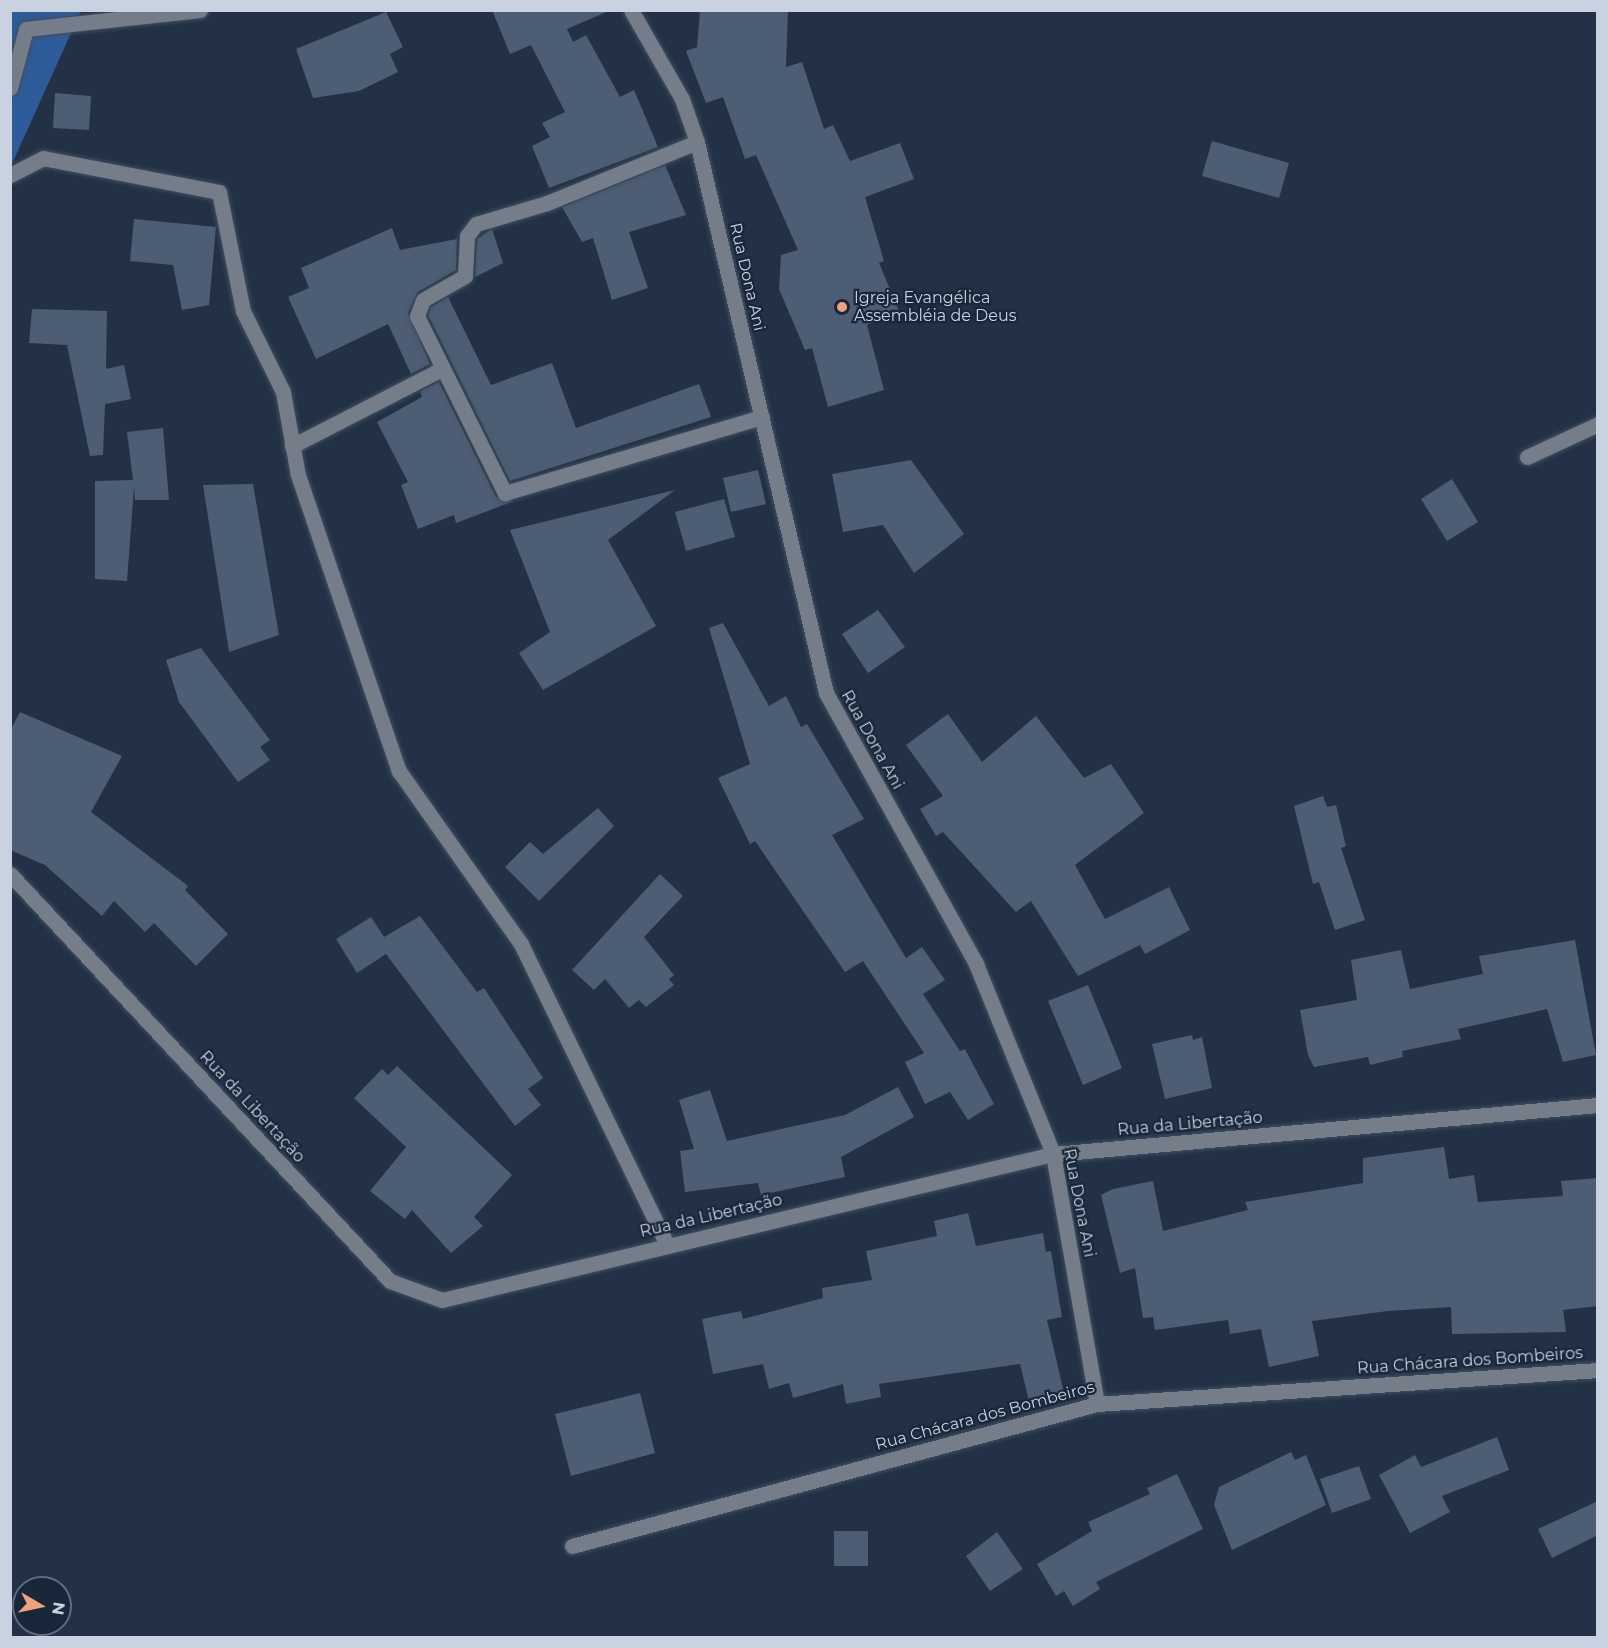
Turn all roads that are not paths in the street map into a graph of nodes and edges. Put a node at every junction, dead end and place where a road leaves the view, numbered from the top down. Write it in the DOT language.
graph roads {
  1 [pos="200,10"];
  2 [pos="631,10"];
  3 [pos="10,88"];
  4 [pos="697,142"];
  5 [pos="10,176"];
  6 [pos="440,370"];
  7 [pos="762,417"];
  8 [pos="1598,424"];
  9 [pos="292,446"];
  10 [pos="1527,457"];
  11 [pos="10,874"];
  12 [pos="1598,1105"];
  13 [pos="1053,1154"];
  14 [pos="667,1245"];
  15 [pos="1598,1370"];
  16 [pos="1097,1404"];
  17 [pos="572,1546"];
  1 -- 3 [label="street"];
  2 -- 4 [label="street, Rua Dona Ani"];
  4 -- 6 [label="street"];
  4 -- 7 [label="street, Rua Dona Ani"];
  5 -- 9 [label="street"];
  6 -- 7 [label="street"];
  6 -- 9 [label="street"];
  7 -- 13 [label="street, Rua Dona Ani"];
  8 -- 10 [label="street"];
  9 -- 14 [label="street"];
  11 -- 14 [label="street, Rua da Libertação"];
  12 -- 13 [label="street, Rua da Libertação"];
  13 -- 14 [label="street, Rua da Libertação"];
  13 -- 16 [label="street, Rua Dona Ani"];
  15 -- 16 [label="street, Rua Chácara dos Bombeiros"];
  16 -- 17 [label="street, Rua Chácara dos Bombeiros"];
}
